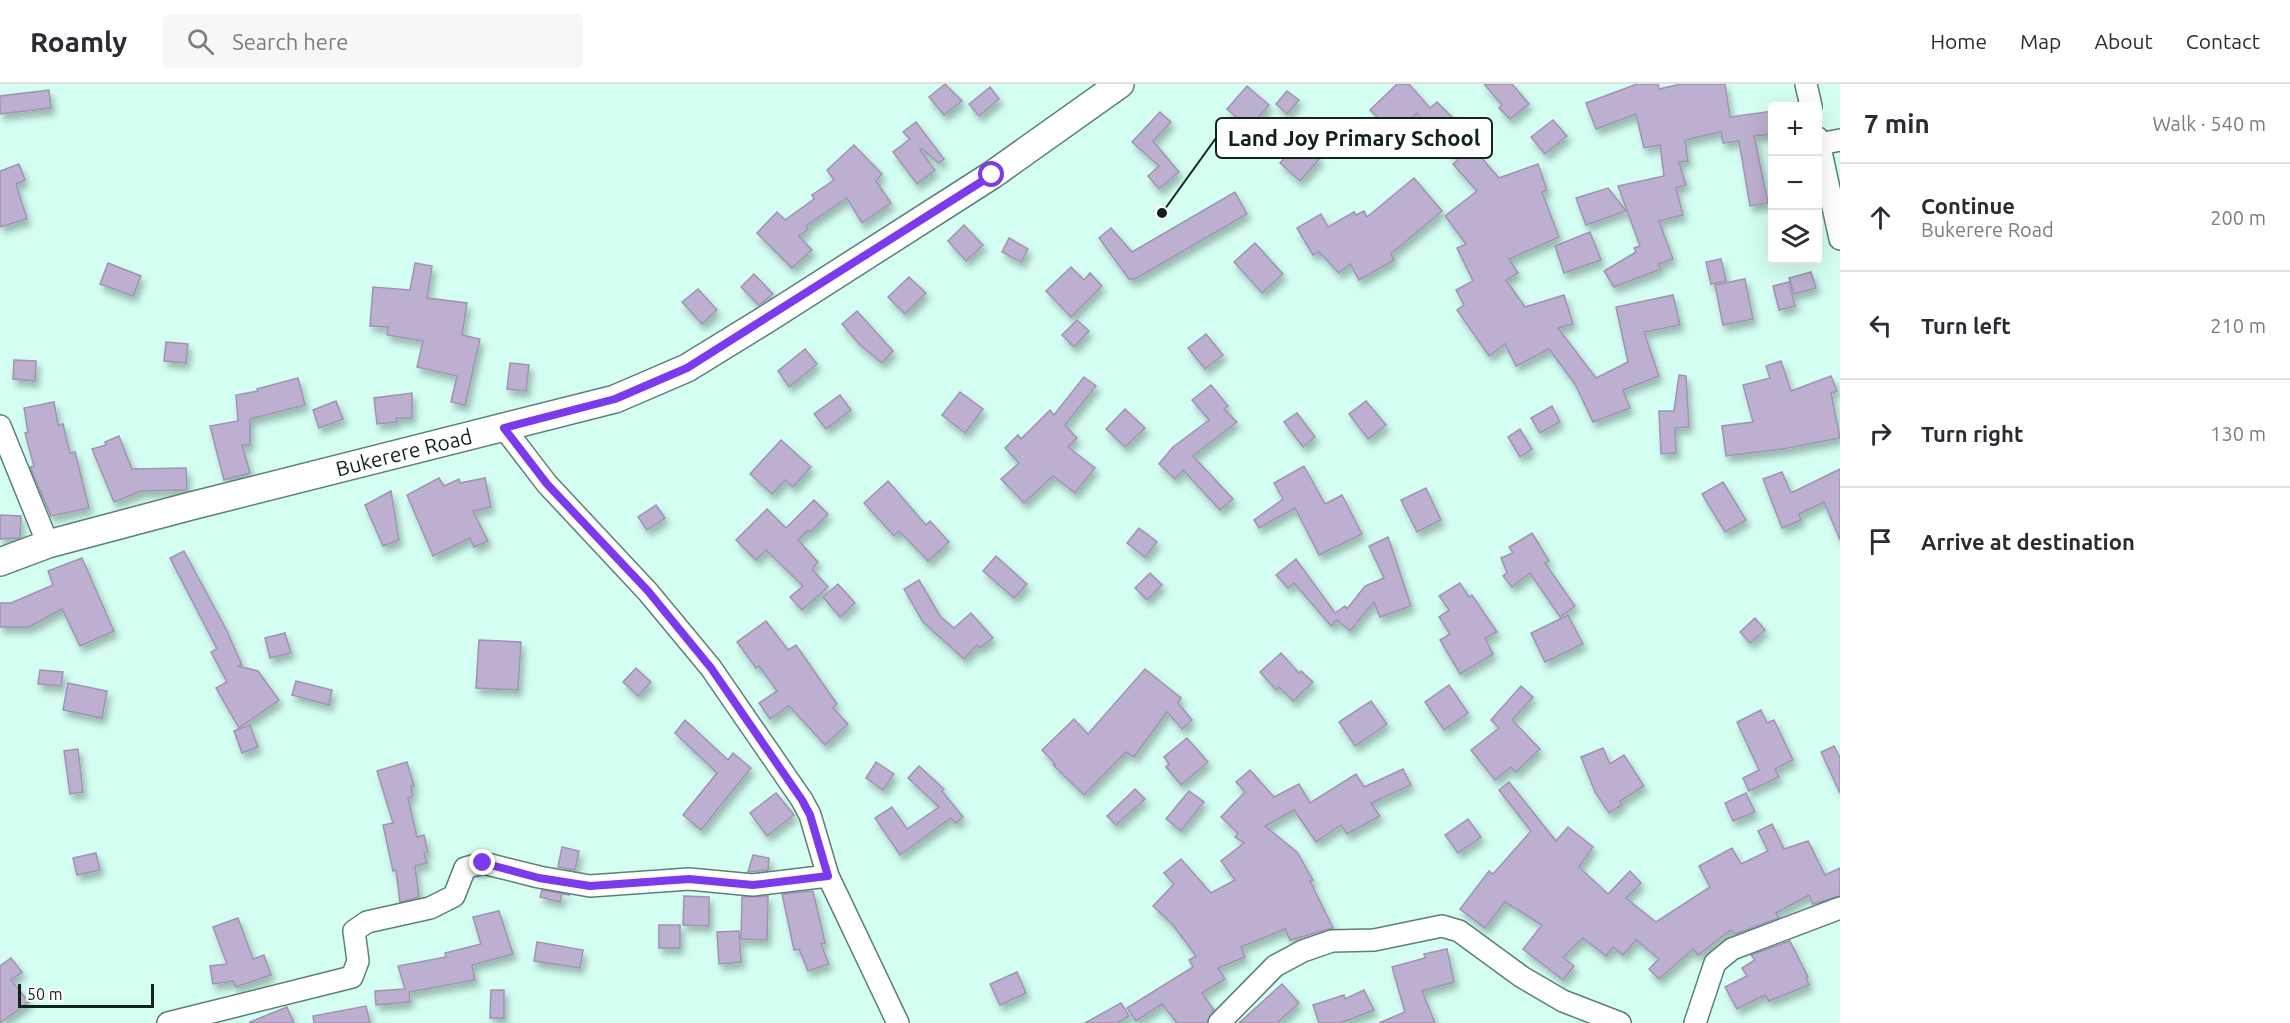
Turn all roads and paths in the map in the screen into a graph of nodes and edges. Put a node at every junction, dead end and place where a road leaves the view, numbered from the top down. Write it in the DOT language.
graph roads {
  1 [pos="1120,84"];
  2 [pos="1806,84"];
  3 [pos="1810,102"];
  4 [pos="1829,140"];
  5 [pos="1840,239"];
  6 [pos="0,426"];
  7 [pos="504,428"];
  8 [pos="48,544"];
  9 [pos="0,562"];
  10 [pos="828,876"];
  11 [pos="1840,908"];
  12 [pos="168,1023"];
  13 [pos="898,1023"];
  14 [pos="1219,1023"];
  15 [pos="1620,1023"];
  16 [pos="1695,1023"];
  1 -- 7 [label="street, Bukerere Road"];
  2 -- 3 [label="street"];
  4 -- 5 [label="street"];
  6 -- 8 [label="street"];
  7 -- 8 [label="street, Bukerere Road"];
  7 -- 10 [label="street"];
  8 -- 9 [label="street, Bukerere Road"];
  10 -- 12 [label="street"];
  10 -- 13 [label="street"];
  11 -- 16 [label="street"];
  14 -- 15 [label="street"];
}
